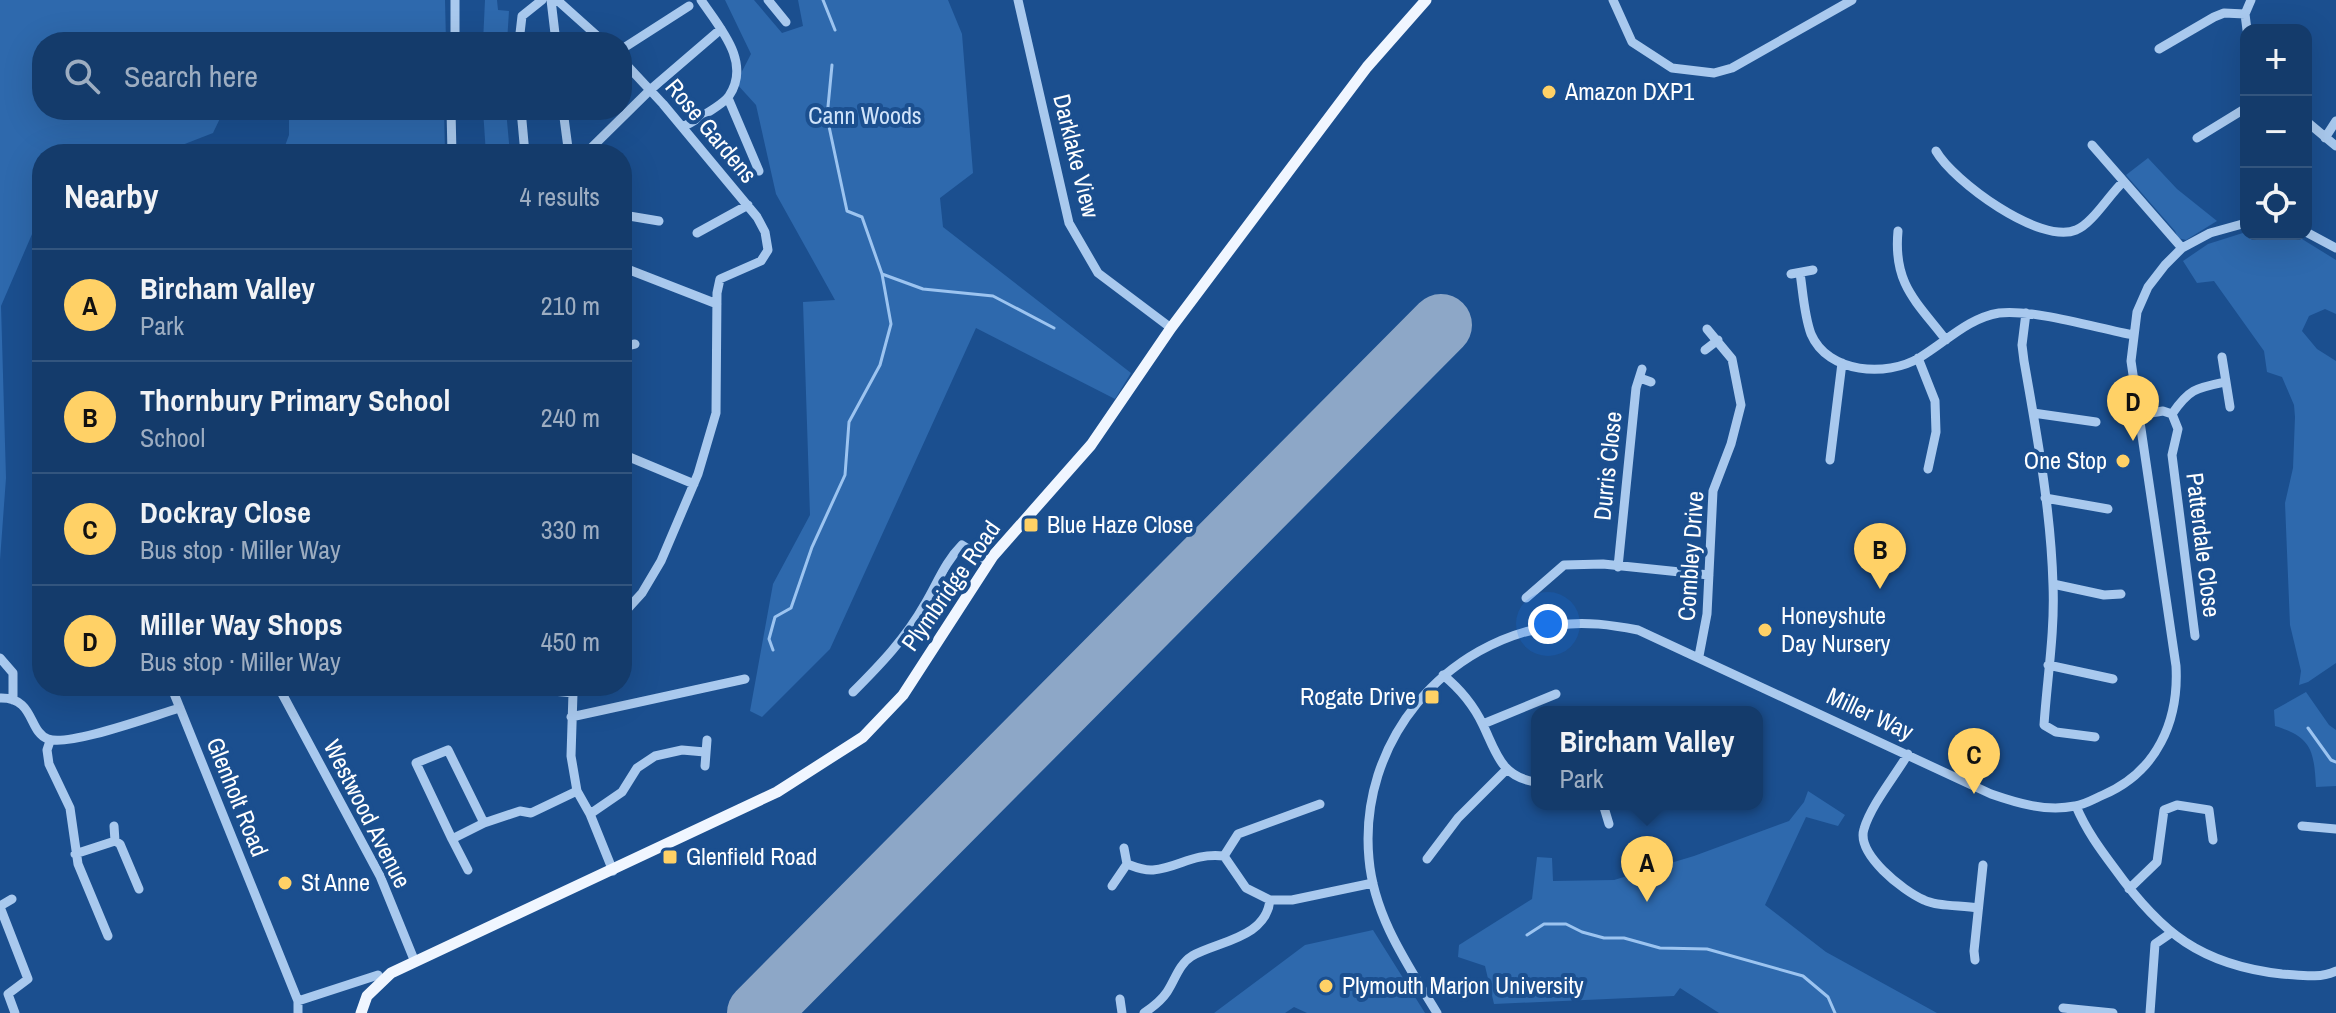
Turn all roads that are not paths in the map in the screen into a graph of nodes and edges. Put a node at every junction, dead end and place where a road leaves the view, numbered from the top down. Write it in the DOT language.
graph roads {
  1 [pos="455,0"];
  2 [pos="542,0"];
  3 [pos="551,0"];
  4 [pos="557,0"];
  5 [pos="701,0"];
  6 [pos="768,0"];
  7 [pos="1018,0"];
  8 [pos="1426,0"];
  9 [pos="1613,0"];
  10 [pos="1852,0"];
  11 [pos="2251,0"];
  12 [pos="689,6"];
  13 [pos="2245,14"];
  14 [pos="786,22"];
  15 [pos="2246,24"];
  16 [pos="721,29"];
  17 [pos="455,32"];
  18 [pos="520,32"];
  19 [pos="555,32"];
  20 [pos="593,32"];
  21 [pos="632,43"];
  22 [pos="2159,49"];
  23 [pos="632,71"];
  24 [pos="650,90"];
  25 [pos="728,98"];
  26 [pos="632,108"];
  27 [pos="2240,112"];
  28 [pos="451,120"];
  29 [pos="522,120"];
  30 [pos="564,120"];
  31 [pos="620,120"];
  32 [pos="2336,121"];
  33 [pos="2312,126"];
  34 [pos="683,127"];
  35 [pos="2197,138"];
  36 [pos="2325,138"];
  37 [pos="452,144"];
  38 [pos="524,144"];
  39 [pos="567,144"];
  40 [pos="595,144"];
  41 [pos="2092,145"];
  42 [pos="2336,146"];
  43 [pos="1936,151"];
  44 [pos="759,171"];
  45 [pos="2123,182"];
  46 [pos="748,205"];
  47 [pos="632,216"];
  48 [pos="659,221"];
  49 [pos="2240,225"];
  50 [pos="1898,231"];
  51 [pos="697,233"];
  52 [pos="2312,235"];
  53 [pos="2182,248"];
  54 [pos="2336,248"];
  55 [pos="1813,270"];
  56 [pos="632,271"];
  57 [pos="717,304"];
  58 [pos="2026,313"];
  59 [pos="1171,328"];
  60 [pos="1707,329"];
  61 [pos="2133,335"];
  62 [pos="1718,340"];
  63 [pos="1946,340"];
  64 [pos="635,344"];
  65 [pos="632,345"];
  66 [pos="1705,350"];
  67 [pos="2222,357"];
  68 [pos="1918,358"];
  69 [pos="1842,363"];
  70 [pos="1651,382"];
  71 [pos="2225,382"];
  72 [pos="2230,407"];
  73 [pos="2033,413"];
  74 [pos="2172,414"];
  75 [pos="2139,415"];
  76 [pos="2096,422"];
  77 [pos="632,458"];
  78 [pos="1830,460"];
  79 [pos="1928,469"];
  80 [pos="694,484"];
  81 [pos="2045,498"];
  82 [pos="2108,509"];
  83 [pos="989,562"];
  84 [pos="1618,567"];
  85 [pos="1709,575"];
  86 [pos="2053,584"];
  87 [pos="2121,594"];
  88 [pos="1526,598"];
  89 [pos="632,604"];
  90 [pos="2195,636"];
  91 [pos="1699,656"];
  92 [pos="0,658"];
  93 [pos="2048,665"];
  94 [pos="1443,675"];
  95 [pos="745,679"];
  96 [pos="2113,679"];
  97 [pos="853,692"];
  98 [pos="1556,694"];
  99 [pos="175,696"];
  100 [pos="283,696"];
  101 [pos="574,696"];
  102 [pos="0,698"];
  103 [pos="13,700"];
  104 [pos="180,708"];
  105 [pos="571,717"];
  106 [pos="1483,724"];
  107 [pos="2095,737"];
  108 [pos="707,740"];
  109 [pos="50,741"];
  110 [pos="705,752"];
  111 [pos="1908,754"];
  112 [pos="705,766"];
  113 [pos="1507,769"];
  114 [pos="1531,781"];
  115 [pos="577,791"];
  116 [pos="1320,804"];
  117 [pos="2076,806"];
  118 [pos="1605,810"];
  119 [pos="590,814"];
  120 [pos="484,823"];
  121 [pos="1609,824"];
  122 [pos="114,826"];
  123 [pos="2302,826"];
  124 [pos="2336,829"];
  125 [pos="452,839"];
  126 [pos="2213,840"];
  127 [pos="115,841"];
  128 [pos="1124,848"];
  129 [pos="75,854"];
  130 [pos="1224,856"];
  131 [pos="1427,859"];
  132 [pos="1127,864"];
  133 [pos="1983,865"];
  134 [pos="468,870"];
  135 [pos="613,871"];
  136 [pos="1373,883"];
  137 [pos="1112,886"];
  138 [pos="139,889"];
  139 [pos="2129,889"];
  140 [pos="12,899"];
  141 [pos="1270,900"];
  142 [pos="0,907"];
  143 [pos="1978,908"];
  144 [pos="2171,933"];
  145 [pos="108,936"];
  146 [pos="1975,960"];
  147 [pos="415,962"];
  148 [pos="378,975"];
  149 [pos="2335,975"];
  150 [pos="1120,999"];
  151 [pos="298,1001"];
  152 [pos="2063,1008"];
  153 [pos="15,1013"];
  154 [pos="298,1013"];
  155 [pos="361,1013"];
  156 [pos="1122,1013"];
  157 [pos="1144,1013"];
  158 [pos="1437,1013"];
  159 [pos="2113,1013"];
  160 [pos="2150,1013"];
  1 -- 17 [label="street"];
  2 -- 18 [label="street"];
  3 -- 19 [label="street"];
  4 -- 20 [label="street"];
  5 -- 16 [label="street"];
  6 -- 14 [label="street"];
  7 -- 59 [label="street, Darklake View"];
  8 -- 59 [label="main road, Plymbridge Road"];
  9 -- 10 [label="street"];
  11 -- 13 [label="street"];
  12 -- 21 [label="street"];
  13 -- 15 [label="street"];
  13 -- 22 [label="street"];
  16 -- 24 [label="street"];
  16 -- 25 [label="street"];
  23 -- 24 [label="street, Rose Gardens"];
  24 -- 26 [label="street"];
  24 -- 34 [label="street, Rose Gardens"];
  25 -- 34 [label="street"];
  25 -- 44 [label="street"];
  27 -- 35 [label="street"];
  28 -- 37 [label="street"];
  29 -- 38 [label="street"];
  30 -- 39 [label="street"];
  31 -- 40 [label="street"];
  32 -- 36 [label="street"];
  33 -- 36 [label="street"];
  34 -- 46 [label="street, Rose Gardens"];
  36 -- 42 [label="street"];
  41 -- 45 [label="street"];
  43 -- 45 [label="street"];
  45 -- 53 [label="street"];
  46 -- 51 [label="street"];
  46 -- 57 [label="street, Rose Gardens"];
  47 -- 48 [label="street"];
  49 -- 53 [label="street, Miller Way"];
  50 -- 63 [label="street"];
  52 -- 54 [label="street"];
  53 -- 61 [label="street, Miller Way"];
  55 -- 69 [label="street"];
  56 -- 57 [label="street"];
  57 -- 80 [label="street"];
  58 -- 61 [label="street"];
  58 -- 63 [label="street"];
  58 -- 73 [label="street"];
  59 -- 83 [label="main road, Plymbridge Road"];
  60 -- 62 [label="street, Combley Drive"];
  61 -- 75 [label="street, Miller Way"];
  62 -- 66 [label="street"];
  62 -- 85 [label="street, Combley Drive"];
  63 -- 68 [label="street"];
  64 -- 65 [label="street"];
  67 -- 71 [label="street"];
  68 -- 69 [label="street"];
  68 -- 79 [label="street"];
  69 -- 78 [label="street"];
  70 -- 84 [label="street, Durris Close"];
  71 -- 72 [label="street"];
  71 -- 74 [label="street"];
  73 -- 76 [label="street"];
  73 -- 81 [label="street"];
  74 -- 75 [label="street"];
  74 -- 90 [label="street, Patterdale Close"];
  75 -- 117 [label="street, Miller Way"];
  77 -- 80 [label="street"];
  80 -- 89 [label="street"];
  81 -- 82 [label="street"];
  81 -- 86 [label="street"];
  83 -- 97 [label="street"];
  83 -- 135 [label="main road, Plymbridge Road"];
  84 -- 85 [label="street"];
  84 -- 88 [label="street"];
  85 -- 91 [label="street, Combley Drive"];
  86 -- 87 [label="street"];
  86 -- 93 [label="street"];
  91 -- 94 [label="street, Miller Way"];
  91 -- 111 [label="street, Miller Way"];
  92 -- 103 [label="street"];
  93 -- 96 [label="street"];
  93 -- 107 [label="street"];
  94 -- 106 [label="street"];
  94 -- 136 [label="street, Miller Way"];
  95 -- 105 [label="street"];
  98 -- 106 [label="street"];
  99 -- 104 [label="street, Glenholt Road"];
  100 -- 147 [label="street, Westwood Avenue"];
  101 -- 105 [label="street"];
  102 -- 103 [label="street"];
  103 -- 109 [label="street"];
  104 -- 109 [label="street"];
  104 -- 151 [label="street, Glenholt Road"];
  105 -- 115 [label="street"];
  106 -- 113 [label="street"];
  108 -- 110 [label="street"];
  109 -- 129 [label="street"];
  110 -- 112 [label="street"];
  110 -- 119 [label="street"];
  111 -- 117 [label="street, Miller Way"];
  111 -- 143 [label="street"];
  113 -- 114 [label="street"];
  113 -- 131 [label="street"];
  115 -- 119 [label="street"];
  115 -- 120 [label="street"];
  116 -- 130 [label="street"];
  117 -- 139 [label="street"];
  118 -- 121 [label="street"];
  119 -- 135 [label="street"];
  120 -- 125 [label="street"];
  120 -- 125 [label="street"];
  122 -- 127 [label="street"];
  123 -- 124 [label="street"];
  125 -- 134 [label="street"];
  126 -- 139 [label="street"];
  127 -- 129 [label="street"];
  127 -- 138 [label="street"];
  128 -- 132 [label="street"];
  129 -- 145 [label="street"];
  130 -- 132 [label="street"];
  130 -- 141 [label="street"];
  132 -- 137 [label="street"];
  133 -- 143 [label="street"];
  135 -- 147 [label="main road, Plymbridge Road"];
  136 -- 141 [label="street"];
  136 -- 158 [label="street, Miller Way"];
  139 -- 144 [label="street"];
  140 -- 142 [label="street"];
  141 -- 157 [label="street"];
  142 -- 153 [label="street"];
  143 -- 146 [label="street"];
  144 -- 149 [label="street"];
  144 -- 160 [label="street"];
  147 -- 155 [label="main road, Plymbridge Road"];
  148 -- 151 [label="street"];
  150 -- 156 [label="street"];
  151 -- 154 [label="street, Glenholt Road"];
  152 -- 159 [label="street"];
}
